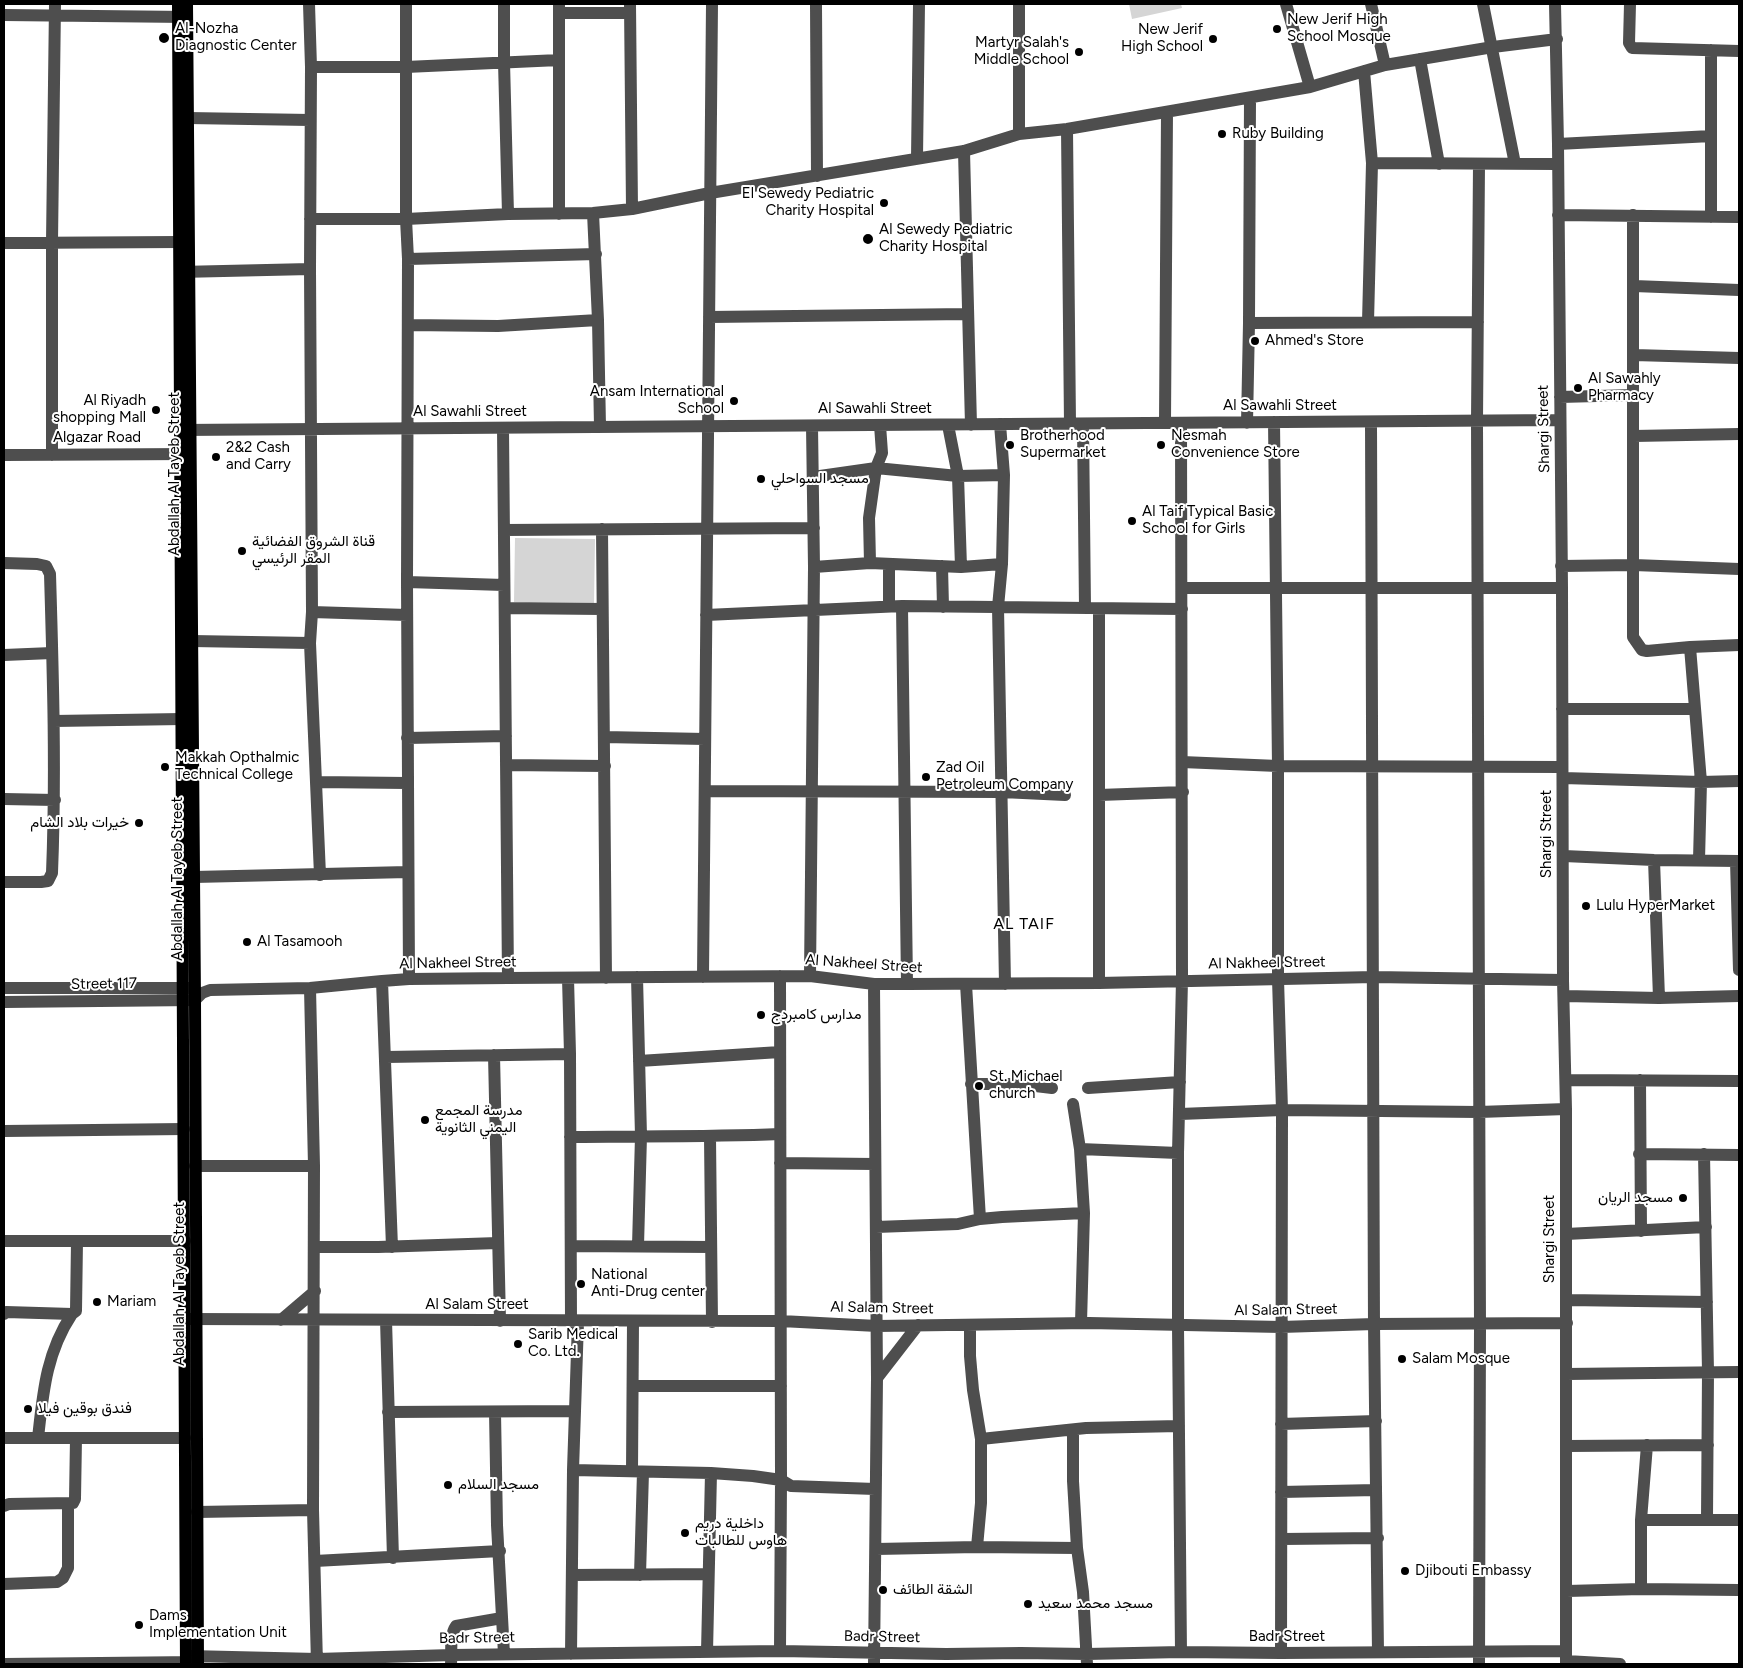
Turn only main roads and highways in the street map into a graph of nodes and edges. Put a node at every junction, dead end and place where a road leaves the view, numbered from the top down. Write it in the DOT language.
graph roads {
  1 [pos="182,10"];
  2 [pos="184,272"];
  3 [pos="186,454"];
  4 [pos="188,815"];
  5 [pos="192,994"];
  6 [pos="190,1319"];
  7 [pos="192,1661"];
  1 -- 2 [label="main road, Abdallah Al Tayeb Street"];
  1 -- 2 [label="main road, Abdallah Al Tayeb Street"];
  2 -- 3 [label="main road, Abdallah Al Tayeb Street"];
  3 -- 4 [label="main road, Abdallah Al Tayeb Street"];
  3 -- 4 [label="main road, Abdallah Al Tayeb Street"];
  4 -- 5 [label="main road, Abdallah Al Tayeb Street"];
  4 -- 5 [label="main road, Abdallah Al Tayeb Street"];
  5 -- 6 [label="main road, Abdallah Al Tayeb Street"];
  5 -- 6 [label="main road, Abdallah Al Tayeb Street"];
  6 -- 7 [label="main road, Abdallah Al Tayeb Street"];
  6 -- 7 [label="main road, Abdallah Al Tayeb Street"];
}
